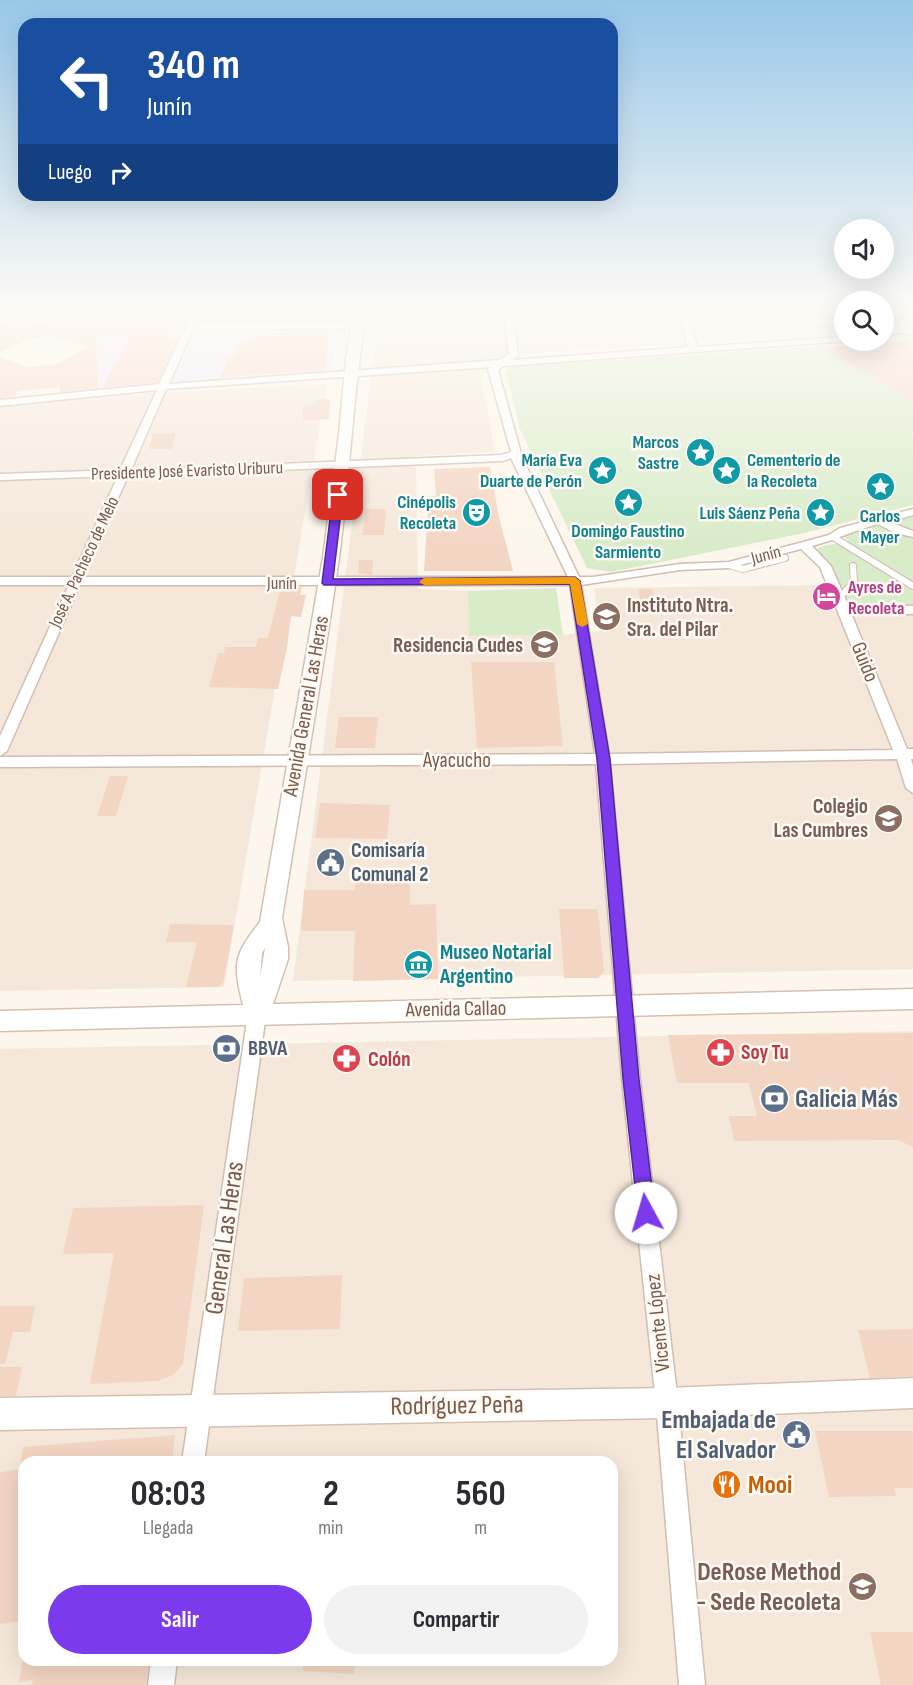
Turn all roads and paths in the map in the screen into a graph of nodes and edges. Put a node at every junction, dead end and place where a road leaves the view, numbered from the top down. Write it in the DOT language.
graph roads {
  1 [pos="161,387"];
  2 [pos="167,387"];
  3 [pos="349,387"];
  4 [pos="498,387"];
  5 [pos="0,403"];
  6 [pos="517,457"];
  7 [pos="342,466"];
  8 [pos="126,472"];
  9 [pos="0,477"];
  10 [pos="913,512"];
  11 [pos="880,521"];
  12 [pos="913,534"];
  13 [pos="833,537"];
  14 [pos="803,545"];
  15 [pos="785,558"];
  16 [pos="729,565"];
  17 [pos="853,566"];
  18 [pos="0,581"];
  19 [pos="575,581"];
  20 [pos="74,582"];
  21 [pos="327,583"];
  22 [pos="913,586"];
  23 [pos="842,604"];
  24 [pos="913,610"];
  25 [pos="0,751"];
  26 [pos="908,754"];
  27 [pos="603,759"];
  28 [pos="297,760"];
  29 [pos="0,762"];
  30 [pos="913,788"];
  31 [pos="913,999"];
  32 [pos="624,1006"];
  33 [pos="257,1014"];
  34 [pos="0,1021"];
  35 [pos="913,1393"];
  36 [pos="666,1403"];
  37 [pos="201,1410"];
  38 [pos="0,1414"];
  39 [pos="194,1456"];
  40 [pos="163,1666"];
  41 [pos="161,1685"];
  42 [pos="692,1685"];
  1 -- 2 [label="street"];
  1 -- 5 [label="street"];
  1 -- 8 [label="street, José A. Pacheco de Melo"];
  3 -- 7 [label="main road, Avenida General Las Heras"];
  4 -- 6 [label="street, Vicente López"];
  6 -- 7 [label="street, Presidente José Evaristo Uriburu"];
  6 -- 19 [label="street, Vicente López"];
  7 -- 8 [label="street, Presidente José Evaristo Uriburu"];
  7 -- 21 [label="main road, Avenida General Las Heras"];
  8 -- 9 [label="street, Presidente José Evaristo Uriburu"];
  8 -- 20 [label="street, José A. Pacheco de Melo"];
  10 -- 11 [label="street, Junín"];
  11 -- 12 [label="street"];
  11 -- 13 [label="street, Junín"];
  13 -- 14 [label="street, Junín"];
  13 -- 22 [label="lane"];
  14 -- 16 [label="street, Junín"];
  14 -- 23 [label="street, Guido"];
  15 -- 16 [label="lane"];
  16 -- 19 [label="street, Junín"];
  17 -- 23 [label="lane"];
  18 -- 20 [label="street, Junín"];
  19 -- 21 [label="street, Junín"];
  19 -- 27 [label="street, Vicente López"];
  20 -- 21 [label="street, Junín"];
  20 -- 25 [label="street, José A. Pacheco de Melo"];
  21 -- 28 [label="main road, Avenida General Las Heras"];
  23 -- 24 [label="street"];
  23 -- 26 [label="street, Guido"];
  26 -- 27 [label="street, Ayacucho"];
  26 -- 30 [label="street, Guido"];
  27 -- 28 [label="street, Ayacucho"];
  27 -- 32 [label="street, Vicente López"];
  28 -- 29 [label="street, Ayacucho"];
  28 -- 33 [label="main road, Avenida General Las Heras"];
  31 -- 32 [label="main road, Avenida Callao"];
  32 -- 33 [label="main road, Avenida Callao"];
  32 -- 36 [label="street, Vicente López"];
  33 -- 34 [label="main road, Avenida Callao"];
  33 -- 37 [label="street, General Las Heras"];
  35 -- 36 [label="main road, Rodríguez Peña"];
  36 -- 37 [label="main road, Rodríguez Peña"];
  36 -- 42 [label="street, Vicente López"];
  37 -- 38 [label="main road, Rodríguez Peña"];
  37 -- 39 [label="street, General Las Heras"];
  40 -- 41 [label="street"];
}
